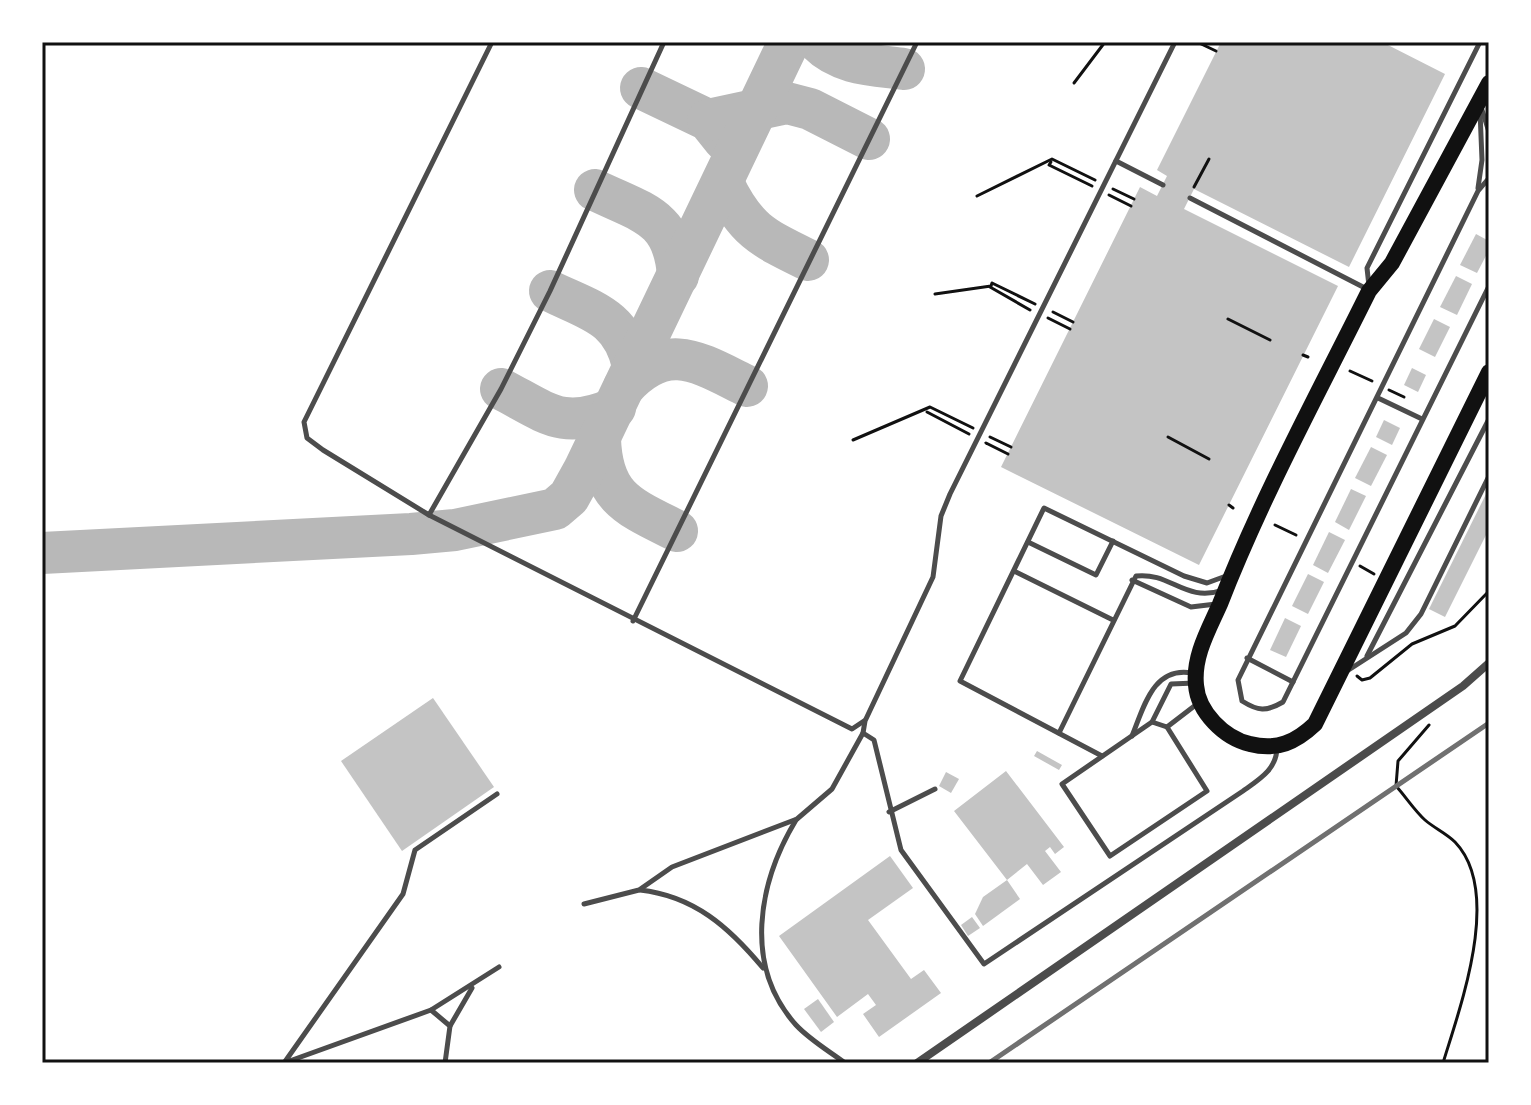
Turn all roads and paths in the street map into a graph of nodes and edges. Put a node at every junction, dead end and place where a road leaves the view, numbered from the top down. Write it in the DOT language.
graph roads {
  1 [pos="492,42"];
  2 [pos="664,42"];
  3 [pos="917,42"];
  4 [pos="1105,42"];
  5 [pos="1175,42"];
  6 [pos="1197,42"];
  7 [pos="1480,42"];
  8 [pos="1216,51"];
  9 [pos="1074,83"];
  10 [pos="1489,83"];
  11 [pos="1484,97"];
  12 [pos="1489,132"];
  13 [pos="1209,159"];
  14 [pos="1116,161"];
  15 [pos="1051,162"];
  16 [pos="1489,178"];
  17 [pos="1163,185"];
  18 [pos="1194,187"];
  19 [pos="1478,191"];
  20 [pos="977,196"];
  21 [pos="1190,198"];
  22 [pos="1134,199"];
  23 [pos="1131,206"];
  24 [pos="991,286"];
  25 [pos="1489,286"];
  26 [pos="1369,291"];
  27 [pos="935,294"];
  28 [pos="1228,319"];
  29 [pos="1073,322"];
  30 [pos="1070,329"];
  31 [pos="1270,340"];
  32 [pos="1489,372"];
  33 [pos="1378,398"];
  34 [pos="928,410"];
  35 [pos="1422,419"];
  36 [pos="1489,419"];
  37 [pos="1168,437"];
  38 [pos="853,440"];
  39 [pos="1011,447"];
  40 [pos="1008,454"];
  41 [pos="1209,459"];
  42 [pos="1489,476"];
  43 [pos="429,515"];
  44 [pos="1113,541"];
  45 [pos="1028,542"];
  46 [pos="1352,562"];
  47 [pos="1014,571"];
  48 [pos="1132,580"];
  49 [pos="1385,580"];
  50 [pos="1225,589"];
  51 [pos="1489,591"];
  52 [pos="1113,620"];
  53 [pos="633,621"];
  54 [pos="1367,656"];
  55 [pos="1247,658"];
  56 [pos="1489,663"];
  57 [pos="1346,675"];
  58 [pos="1196,679"];
  59 [pos="1293,682"];
  60 [pos="1201,703"];
  61 [pos="1435,718"];
  62 [pos="865,721"];
  63 [pos="1152,722"];
  64 [pos="1167,727"];
  65 [pos="863,733"];
  66 [pos="1059,733"];
  67 [pos="1131,737"];
  68 [pos="1277,746"];
  69 [pos="1102,756"];
  70 [pos="935,789"];
  71 [pos="497,794"];
  72 [pos="889,812"];
  73 [pos="797,819"];
  74 [pos="639,890"];
  75 [pos="584,904"];
  76 [pos="499,967"];
  77 [pos="764,968"];
  78 [pos="472,988"];
  79 [pos="431,1010"];
  80 [pos="450,1026"];
  81 [pos="284,1063"];
  82 [pos="445,1063"];
  83 [pos="845,1063"];
  84 [pos="917,1063"];
  85 [pos="1443,1063"];
  1 -- 43 [label="lane"];
  2 -- 43 [label="lane"];
  3 -- 53 [label="lane"];
  4 -- 9 [label="path"];
  5 -- 14 [label="lane"];
  6 -- 8 [label="path"];
  7 -- 26 [label="lane"];
  10 -- 11 [label="main road"];
  11 -- 12 [label="lane"];
  11 -- 19 [label="lane"];
  11 -- 26 [label="main road"];
  13 -- 18 [label="path"];
  14 -- 17 [label="lane"];
  14 -- 62 [label="lane"];
  15 -- 20 [label="path"];
  15 -- 22 [label="path"];
  15 -- 23 [label="path"];
  16 -- 19 [label="lane"];
  19 -- 33 [label="lane"];
  21 -- 26 [label="lane"];
  24 -- 27 [label="path"];
  24 -- 29 [label="path"];
  24 -- 30 [label="path"];
  25 -- 35 [label="lane"];
  26 -- 50 [label="main road"];
  28 -- 31 [label="path"];
  32 -- 49 [label="main road"];
  33 -- 35 [label="lane"];
  33 -- 55 [label="lane"];
  34 -- 38 [label="path"];
  34 -- 39 [label="path"];
  34 -- 40 [label="path"];
  35 -- 46 [label="lane"];
  36 -- 54 [label="lane"];
  37 -- 41 [label="path"];
  42 -- 54 [label="lane"];
  43 -- 53 [label="lane"];
  44 -- 45 [label="lane"];
  44 -- 45 [label="lane"];
  44 -- 50 [label="lane"];
  45 -- 47 [label="lane"];
  46 -- 49 [label="path"];
  46 -- 59 [label="lane"];
  47 -- 52 [label="lane"];
  47 -- 66 [label="lane"];
  48 -- 50 [label="lane"];
  48 -- 50 [label="lane"];
  48 -- 52 [label="lane"];
  49 -- 57 [label="main road"];
  50 -- 58 [label="main road"];
  51 -- 57 [label="path"];
  52 -- 66 [label="lane"];
  53 -- 62 [label="lane"];
  54 -- 57 [label="lane"];
  55 -- 59 [label="lane"];
  55 -- 59 [label="lane"];
  56 -- 84 [label="street"];
  57 -- 68 [label="main road"];
  58 -- 60 [label="main road"];
  58 -- 63 [label="lane"];
  58 -- 67 [label="lane"];
  60 -- 64 [label="lane"];
  60 -- 68 [label="main road"];
  61 -- 85 [label="path"];
  62 -- 65 [label="lane"];
  63 -- 64 [label="lane"];
  63 -- 67 [label="lane"];
  64 -- 69 [label="lane"];
  65 -- 72 [label="lane"];
  65 -- 73 [label="lane"];
  66 -- 69 [label="lane"];
  67 -- 69 [label="lane"];
  68 -- 72 [label="lane"];
  70 -- 72 [label="lane"];
  71 -- 81 [label="lane"];
  73 -- 74 [label="lane"];
  73 -- 77 [label="lane"];
  74 -- 75 [label="lane"];
  74 -- 77 [label="lane"];
  76 -- 78 [label="lane"];
  77 -- 83 [label="lane"];
  78 -- 79 [label="lane"];
  78 -- 80 [label="lane"];
  79 -- 80 [label="lane"];
  79 -- 81 [label="lane"];
  80 -- 82 [label="lane"];
}
